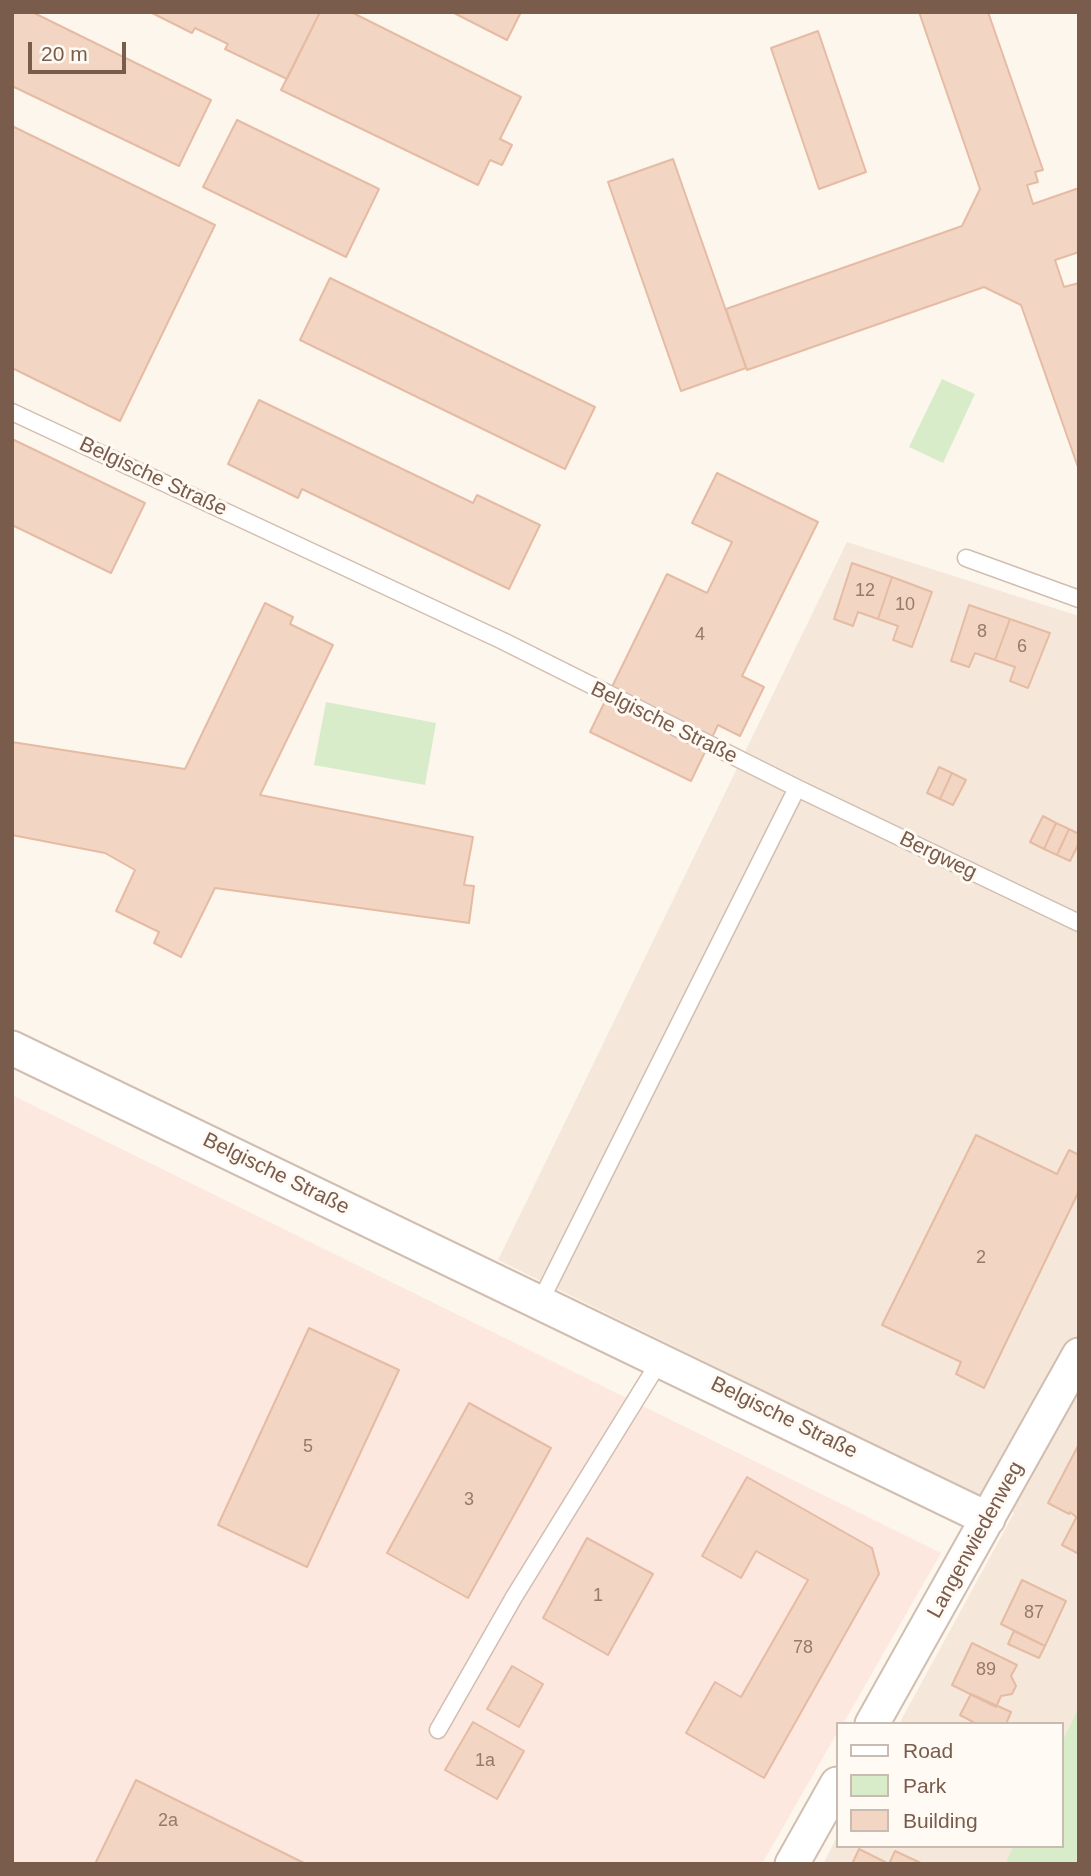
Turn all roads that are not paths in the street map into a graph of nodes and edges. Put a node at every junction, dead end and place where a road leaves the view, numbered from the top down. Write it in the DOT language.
graph roads {
  1 [pos="12,412"];
  2 [pos="966,558"];
  3 [pos="1079,599"];
  4 [pos="797,788"];
  5 [pos="1079,923"];
  6 [pos="12,1048"];
  7 [pos="541,1300"];
  8 [pos="1079,1355"];
  9 [pos="661,1359"];
  10 [pos="988,1519"];
  11 [pos="873,1722"];
  12 [pos="438,1730"];
  13 [pos="836,1786"];
  14 [pos="792,1864"];
  1 -- 4 [label="lane, Belgische Straße"];
  2 -- 3 [label="lane"];
  4 -- 5 [label="lane, Bergweg"];
  4 -- 7 [label="lane"];
  6 -- 7 [label="street, Belgische Straße"];
  7 -- 9 [label="street, Belgische Straße"];
  8 -- 10 [label="street, Langenwiedenweg"];
  9 -- 10 [label="street, Belgische Straße"];
  9 -- 12 [label="lane"];
  10 -- 11 [label="street, Langenwiedenweg"];
  13 -- 14 [label="street"];
}
